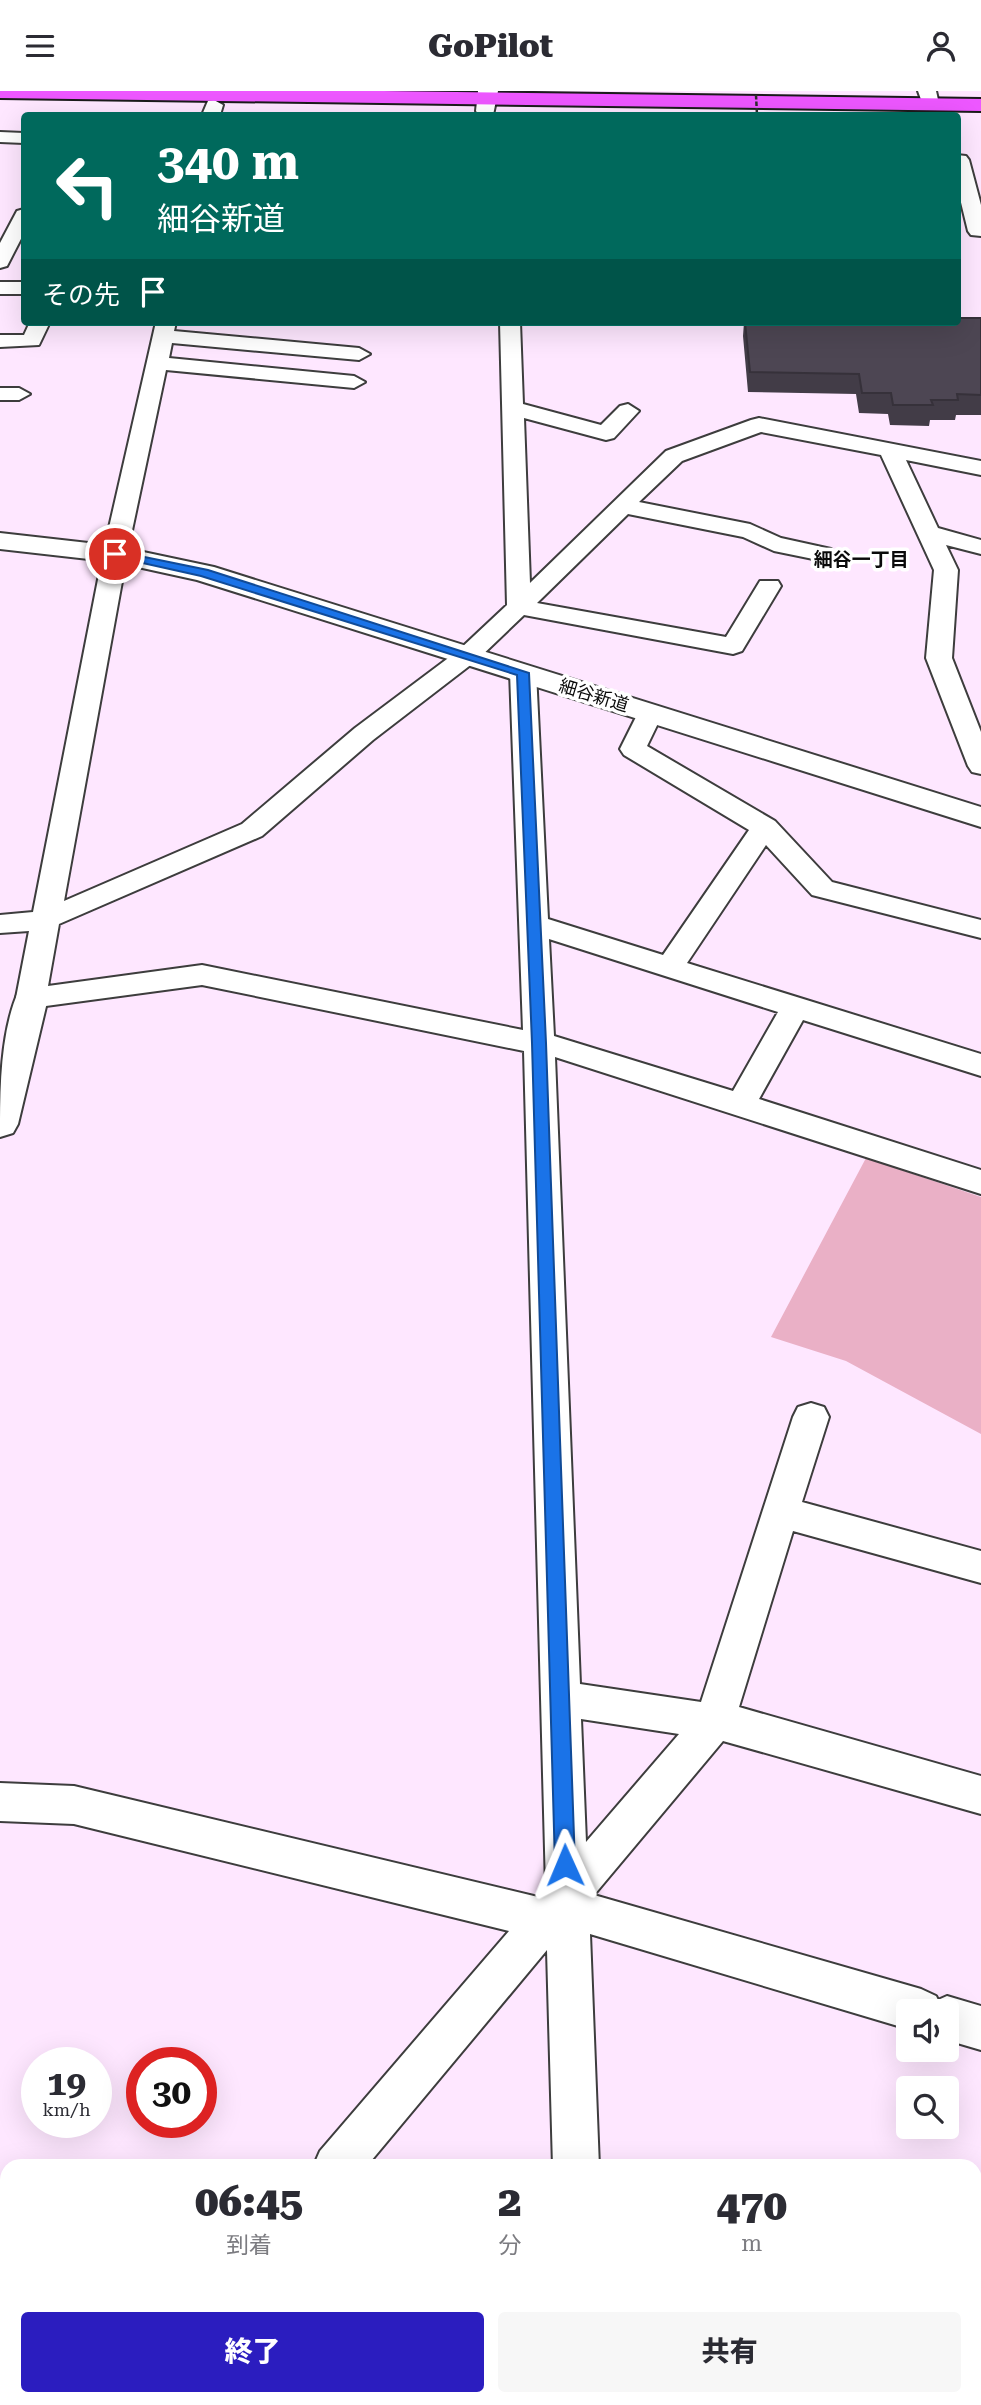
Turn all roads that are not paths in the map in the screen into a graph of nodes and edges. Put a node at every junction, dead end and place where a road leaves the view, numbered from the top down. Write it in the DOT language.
graph roads {
  1 [pos="0,92"];
  2 [pos="29,92"];
  3 [pos="843,97"];
  4 [pos="928,98"];
  5 [pos="0,101"];
  6 [pos="760,101"];
  7 [pos="66,102"];
  8 [pos="216,102"];
  9 [pos="487,104"];
  10 [pos="981,105"];
  11 [pos="0,107"];
  12 [pos="632,112"];
  13 [pos="961,123"];
  14 [pos="981,123"];
  15 [pos="0,137"];
  16 [pos="21,138"];
  17 [pos="961,160"];
  18 [pos="981,160"];
  19 [pos="961,171"];
  20 [pos="0,216"];
  21 [pos="21,216"];
  22 [pos="21,222"];
  23 [pos="978,231"];
  24 [pos="0,262"];
  25 [pos="0,288"];
  26 [pos="21,288"];
  27 [pos="38,326"];
  28 [pos="510,326"];
  29 [pos="164,329"];
  30 [pos="0,341"];
  31 [pos="359,354"];
  32 [pos="157,363"];
  33 [pos="354,382"];
  34 [pos="512,408"];
  35 [pos="628,411"];
  36 [pos="890,450"];
  37 [pos="981,468"];
  38 [pos="622,506"];
  39 [pos="929,533"];
  40 [pos="0,541"];
  41 [pos="981,547"];
  42 [pos="115,554"];
  43 [pos="823,554"];
  44 [pos="769,586"];
  45 [pos="519,607"];
  46 [pos="468,655"];
  47 [pos="523,673"];
  48 [pos="650,713"];
  49 [pos="981,766"];
  50 [pos="981,817"];
  51 [pos="765,827"];
  52 [pos="44,920"];
  53 [pos="0,924"];
  54 [pos="532,924"];
  55 [pos="981,929"];
  56 [pos="670,966"];
  57 [pos="31,997"];
  58 [pos="795,1008"];
  59 [pos="539,1043"];
  60 [pos="981,1065"];
  61 [pos="742,1102"];
  62 [pos="0,1122"];
  63 [pos="981,1182"];
  64 [pos="811,1417"];
  65 [pos="781,1512"];
  66 [pos="981,1567"];
  67 [pos="562,1699"];
  68 [pos="714,1722"];
  69 [pos="981,1795"];
  70 [pos="0,1802"];
  71 [pos="559,1906"];
  72 [pos="896,2004"];
  73 [pos="959,2022"];
  74 [pos="981,2028"];
  75 [pos="342,2159"];
  76 [pos="575,2159"];
  1 -- 2 [label="main road"];
  2 -- 8 [label="main road"];
  3 -- 4 [label="main road"];
  3 -- 6 [label="main road"];
  4 -- 10 [label="main road"];
  5 -- 7 [label="main road"];
  6 -- 9 [label="main road"];
  7 -- 8 [label="main road"];
  7 -- 11 [label="main road"];
  8 -- 9 [label="main road"];
  9 -- 12 [label="main road"];
  13 -- 14 [label="main road"];
  15 -- 16 [label="street"];
  17 -- 18 [label="street"];
  19 -- 23 [label="street"];
  20 -- 21 [label="street"];
  22 -- 24 [label="street"];
  25 -- 26 [label="street"];
  27 -- 30 [label="street"];
  28 -- 34 [label="street"];
  29 -- 31 [label="street"];
  29 -- 32 [label="street"];
  32 -- 33 [label="street"];
  32 -- 42 [label="street"];
  34 -- 35 [label="street"];
  34 -- 45 [label="street"];
  36 -- 37 [label="street"];
  36 -- 38 [label="street"];
  36 -- 39 [label="street"];
  38 -- 43 [label="street"];
  38 -- 45 [label="street"];
  39 -- 41 [label="street"];
  39 -- 49 [label="street"];
  40 -- 42 [label="street, 細谷新道"];
  42 -- 46 [label="street, 細谷新道"];
  42 -- 52 [label="street"];
  44 -- 45 [label="street"];
  45 -- 46 [label="street"];
  46 -- 47 [label="street, 細谷新道"];
  46 -- 52 [label="street"];
  47 -- 48 [label="street, 細谷新道"];
  47 -- 54 [label="street"];
  48 -- 50 [label="street, 細谷新道"];
  48 -- 51 [label="street"];
  51 -- 55 [label="street"];
  51 -- 56 [label="street"];
  52 -- 53 [label="street"];
  52 -- 57 [label="street"];
  54 -- 56 [label="street"];
  54 -- 59 [label="street"];
  56 -- 58 [label="street"];
  57 -- 59 [label="street"];
  57 -- 62 [label="street"];
  58 -- 60 [label="street"];
  58 -- 61 [label="street"];
  59 -- 61 [label="street"];
  59 -- 67 [label="street"];
  61 -- 63 [label="street"];
  64 -- 65 [label="street"];
  65 -- 66 [label="street"];
  65 -- 68 [label="street"];
  67 -- 68 [label="street"];
  67 -- 71 [label="street"];
  68 -- 69 [label="street"];
  68 -- 71 [label="street"];
  70 -- 71 [label="street"];
  71 -- 72 [label="street"];
  71 -- 75 [label="street"];
  71 -- 76 [label="street"];
  73 -- 74 [label="street"];
}
